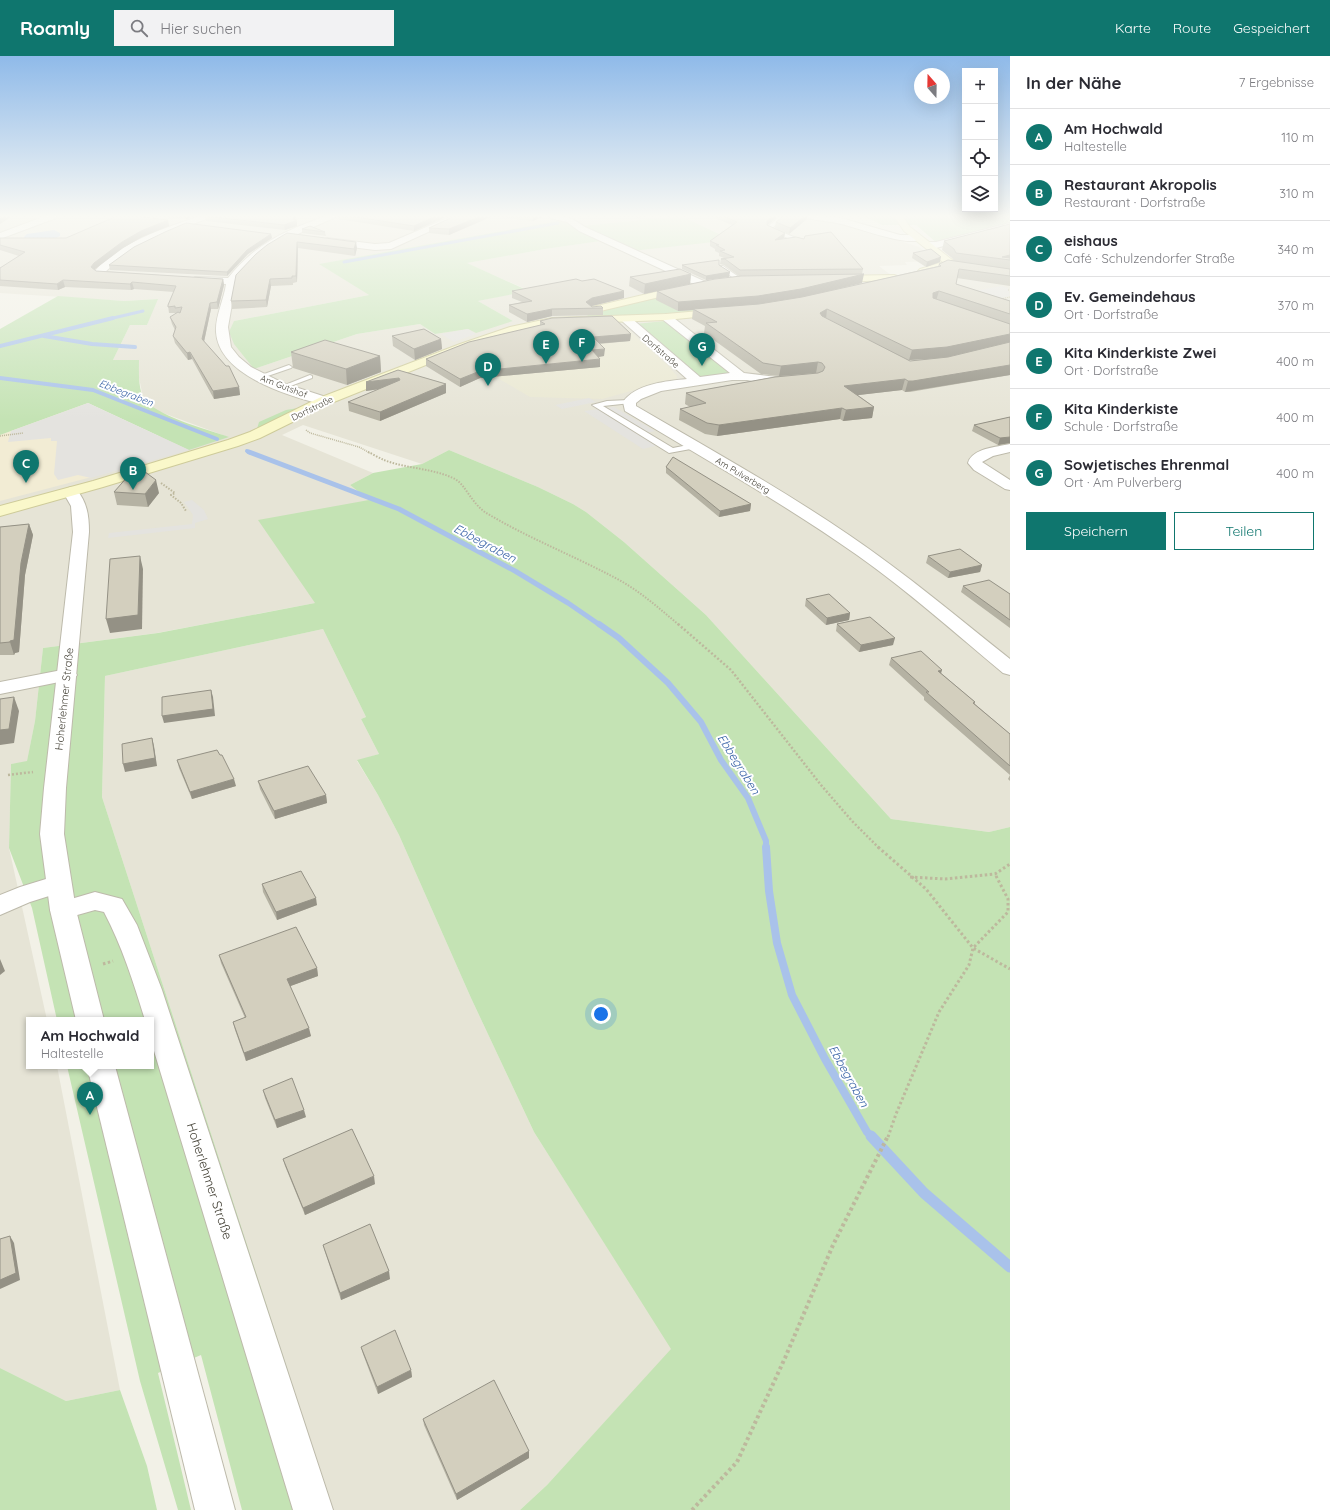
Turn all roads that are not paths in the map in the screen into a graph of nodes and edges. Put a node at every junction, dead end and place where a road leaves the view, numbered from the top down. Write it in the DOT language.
graph roads {
  1 [pos="230,284"];
  2 [pos="702,284"];
  3 [pos="876,284"];
  4 [pos="855,289"];
  5 [pos="731,311"];
  6 [pos="666,317"];
  7 [pos="626,319"];
  8 [pos="552,322"];
  9 [pos="289,367"];
  10 [pos="741,376"];
  11 [pos="259,377"];
  12 [pos="310,377"];
  13 [pos="796,380"];
  14 [pos="697,382"];
  15 [pos="283,387"];
  16 [pos="324,401"];
  17 [pos="629,402"];
  18 [pos="693,446"];
  19 [pos="1010,448"];
  20 [pos="1010,486"];
  21 [pos="71,492"];
  22 [pos="0,510"];
  23 [pos="1010,669"];
  24 [pos="67,675"];
  25 [pos="0,688"];
  26 [pos="59,884"];
  27 [pos="0,906"];
  28 [pos="63,910"];
  29 [pos="89,1017"];
  30 [pos="102,1069"];
  31 [pos="215,1510"];
  32 [pos="313,1510"];
  1 -- 11 [label="street, Am Gutshof"];
  2 -- 8 [label="main road, Dorfstraße"];
  3 -- 4 [label="main road"];
  5 -- 6 [label="main road, Dorfstraße"];
  6 -- 7 [label="main road, Dorfstraße"];
  6 -- 10 [label="street"];
  7 -- 8 [label="main road, Dorfstraße"];
  7 -- 14 [label="street, Dorfstraße"];
  8 -- 16 [label="main road, Dorfstraße"];
  9 -- 11 [label="lane"];
  10 -- 13 [label="street"];
  10 -- 14 [label="street"];
  11 -- 15 [label="street, Am Gutshof"];
  12 -- 15 [label="lane"];
  14 -- 17 [label="street"];
  15 -- 16 [label="street, Am Gutshof"];
  16 -- 21 [label="main road, Dorfstraße"];
  17 -- 18 [label="street, Am Pulverberg"];
  17 -- 18 [label="lane"];
  18 -- 23 [label="street, Am Pulverberg"];
  19 -- 20 [label="street"];
  21 -- 22 [label="main road, Dorfstraße"];
  21 -- 24 [label="street, Hoherlehmer Straße"];
  24 -- 25 [label="street"];
  24 -- 26 [label="street, Hoherlehmer Straße"];
  26 -- 27 [label="street"];
  26 -- 28 [label="street, Hoherlehmer Straße"];
  28 -- 29 [label="street, Hoherlehmer Straße"];
  28 -- 32 [label="street, Hoherlehmer Straße"];
  30 -- 31 [label="street"];
}
